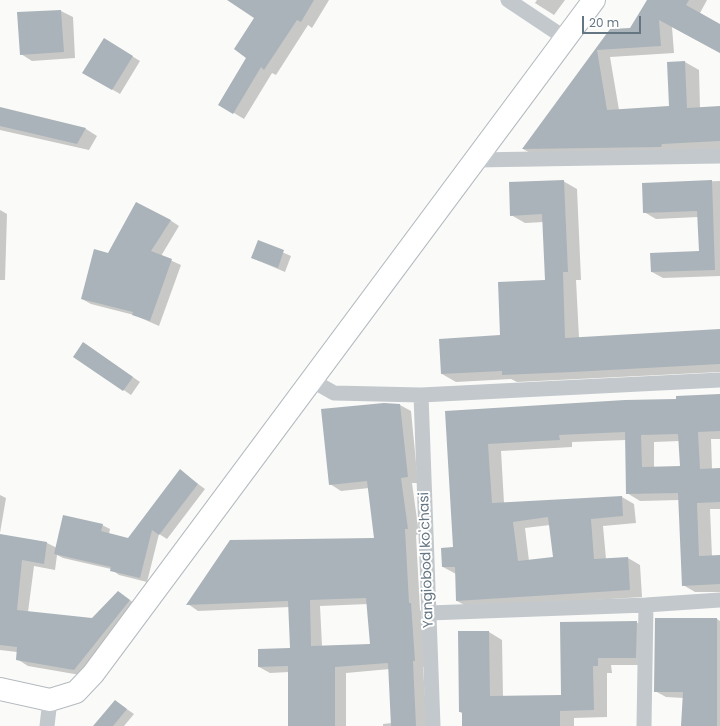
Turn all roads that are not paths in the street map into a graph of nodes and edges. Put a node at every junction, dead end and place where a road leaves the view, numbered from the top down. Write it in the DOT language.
graph roads {
  1 [pos="508,0"];
  2 [pos="594,0"];
  3 [pos="566,38"];
  4 [pos="720,156"];
  5 [pos="475,160"];
  6 [pos="311,380"];
  7 [pos="720,380"];
  8 [pos="421,395"];
  9 [pos="720,600"];
  10 [pos="646,605"];
  11 [pos="429,613"];
  12 [pos="0,689"];
  13 [pos="50,700"];
  14 [pos="47,726"];
  15 [pos="433,726"];
  16 [pos="644,726"];
  1 -- 3 [label="street"];
  2 -- 3 [label="street"];
  3 -- 5 [label="street"];
  4 -- 5 [label="street"];
  5 -- 6 [label="street"];
  6 -- 8 [label="street"];
  6 -- 13 [label="street"];
  7 -- 8 [label="street"];
  8 -- 11 [label="street, Yangiobod ko'chasi"];
  9 -- 10 [label="street"];
  10 -- 11 [label="street"];
  10 -- 16 [label="street"];
  11 -- 15 [label="street, Yangiobod ko'chasi"];
  12 -- 13 [label="street"];
  13 -- 14 [label="street"];
}
